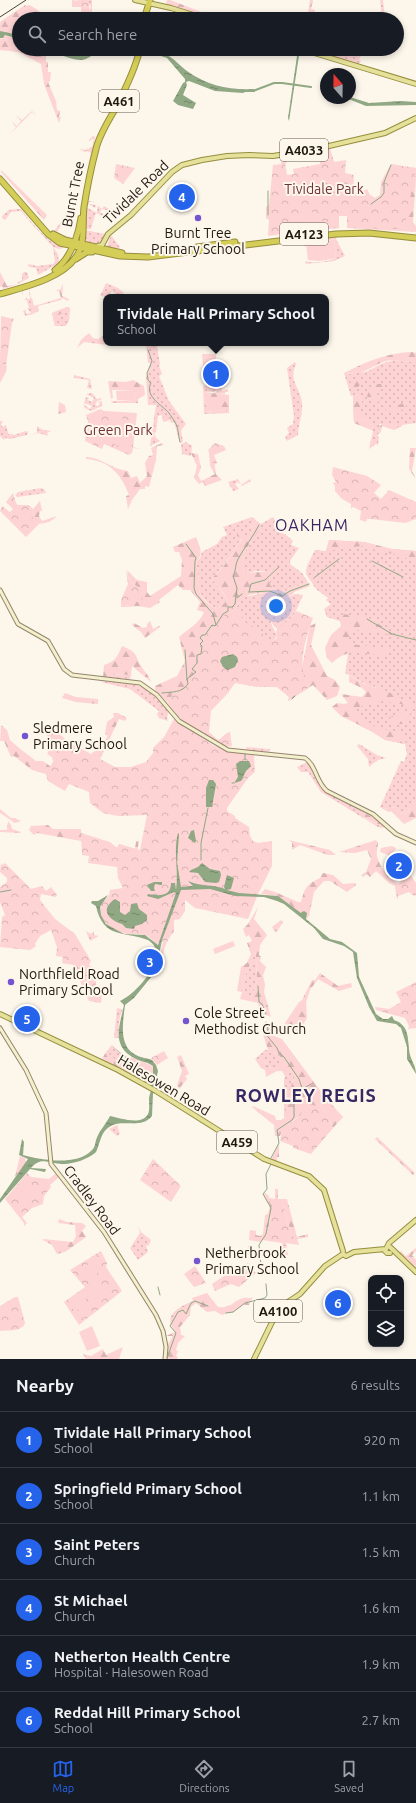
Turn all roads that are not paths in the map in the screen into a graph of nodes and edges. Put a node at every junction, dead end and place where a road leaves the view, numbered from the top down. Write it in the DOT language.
graph roads {
  1 [pos="130,0"];
  2 [pos="135,0"];
  3 [pos="150,3"];
  4 [pos="184,12"];
  5 [pos="136,56"];
  6 [pos="325,56"];
  7 [pos="416,84"];
  8 [pos="416,118"];
  9 [pos="0,175"];
  10 [pos="0,179"];
  11 [pos="9,188"];
  12 [pos="107,236"];
  13 [pos="416,236"];
  14 [pos="77,245"];
  15 [pos="222,246"];
  16 [pos="105,249"];
  17 [pos="148,256"];
  18 [pos="71,263"];
  19 [pos="0,293"];
  20 [pos="0,590"];
  21 [pos="416,843"];
  22 [pos="0,1014"];
  23 [pos="0,1028"];
  24 [pos="416,1220"];
  25 [pos="388,1250"];
  26 [pos="346,1252"];
  27 [pos="416,1272"];
  28 [pos="165,1358"];
  29 [pos="254,1359"];
  1 -- 3 [label="main road"];
  2 -- 3 [label="main road"];
  3 -- 4 [label="main road"];
  5 -- 14 [label="highway, Burnt Tree / A461"];
  6 -- 7 [label="main road"];
  8 -- 12 [label="main road, Tividale Road / A4033"];
  9 -- 11 [label="highway"];
  10 -- 11 [label="highway, A4123"];
  11 -- 14 [label="highway, A4123"];
  11 -- 14 [label="highway, A4123"];
  12 -- 14 [label="main road, Tividale Road / A4033"];
  12 -- 16 [label="main road, Tividale Road"];
  13 -- 15 [label="highway, A4123"];
  14 -- 16 [label="highway, A4123"];
  14 -- 18 [label="highway, A461"];
  14 -- 19 [label="highway, A461"];
  15 -- 17 [label="highway, A4123"];
  15 -- 17 [label="highway, A4123"];
  16 -- 17 [label="highway, A4123"];
  16 -- 18 [label="highway, A461"];
  18 -- 19 [label="highway, A461"];
  20 -- 21 [label="main road"];
  22 -- 26 [label="main road, Halesowen Road / A459"];
  23 -- 28 [label="main road, Cradley Road"];
  24 -- 25 [label="main road"];
  25 -- 26 [label="main road"];
  25 -- 27 [label="main road"];
  26 -- 29 [label="main road, A4100"];
}
